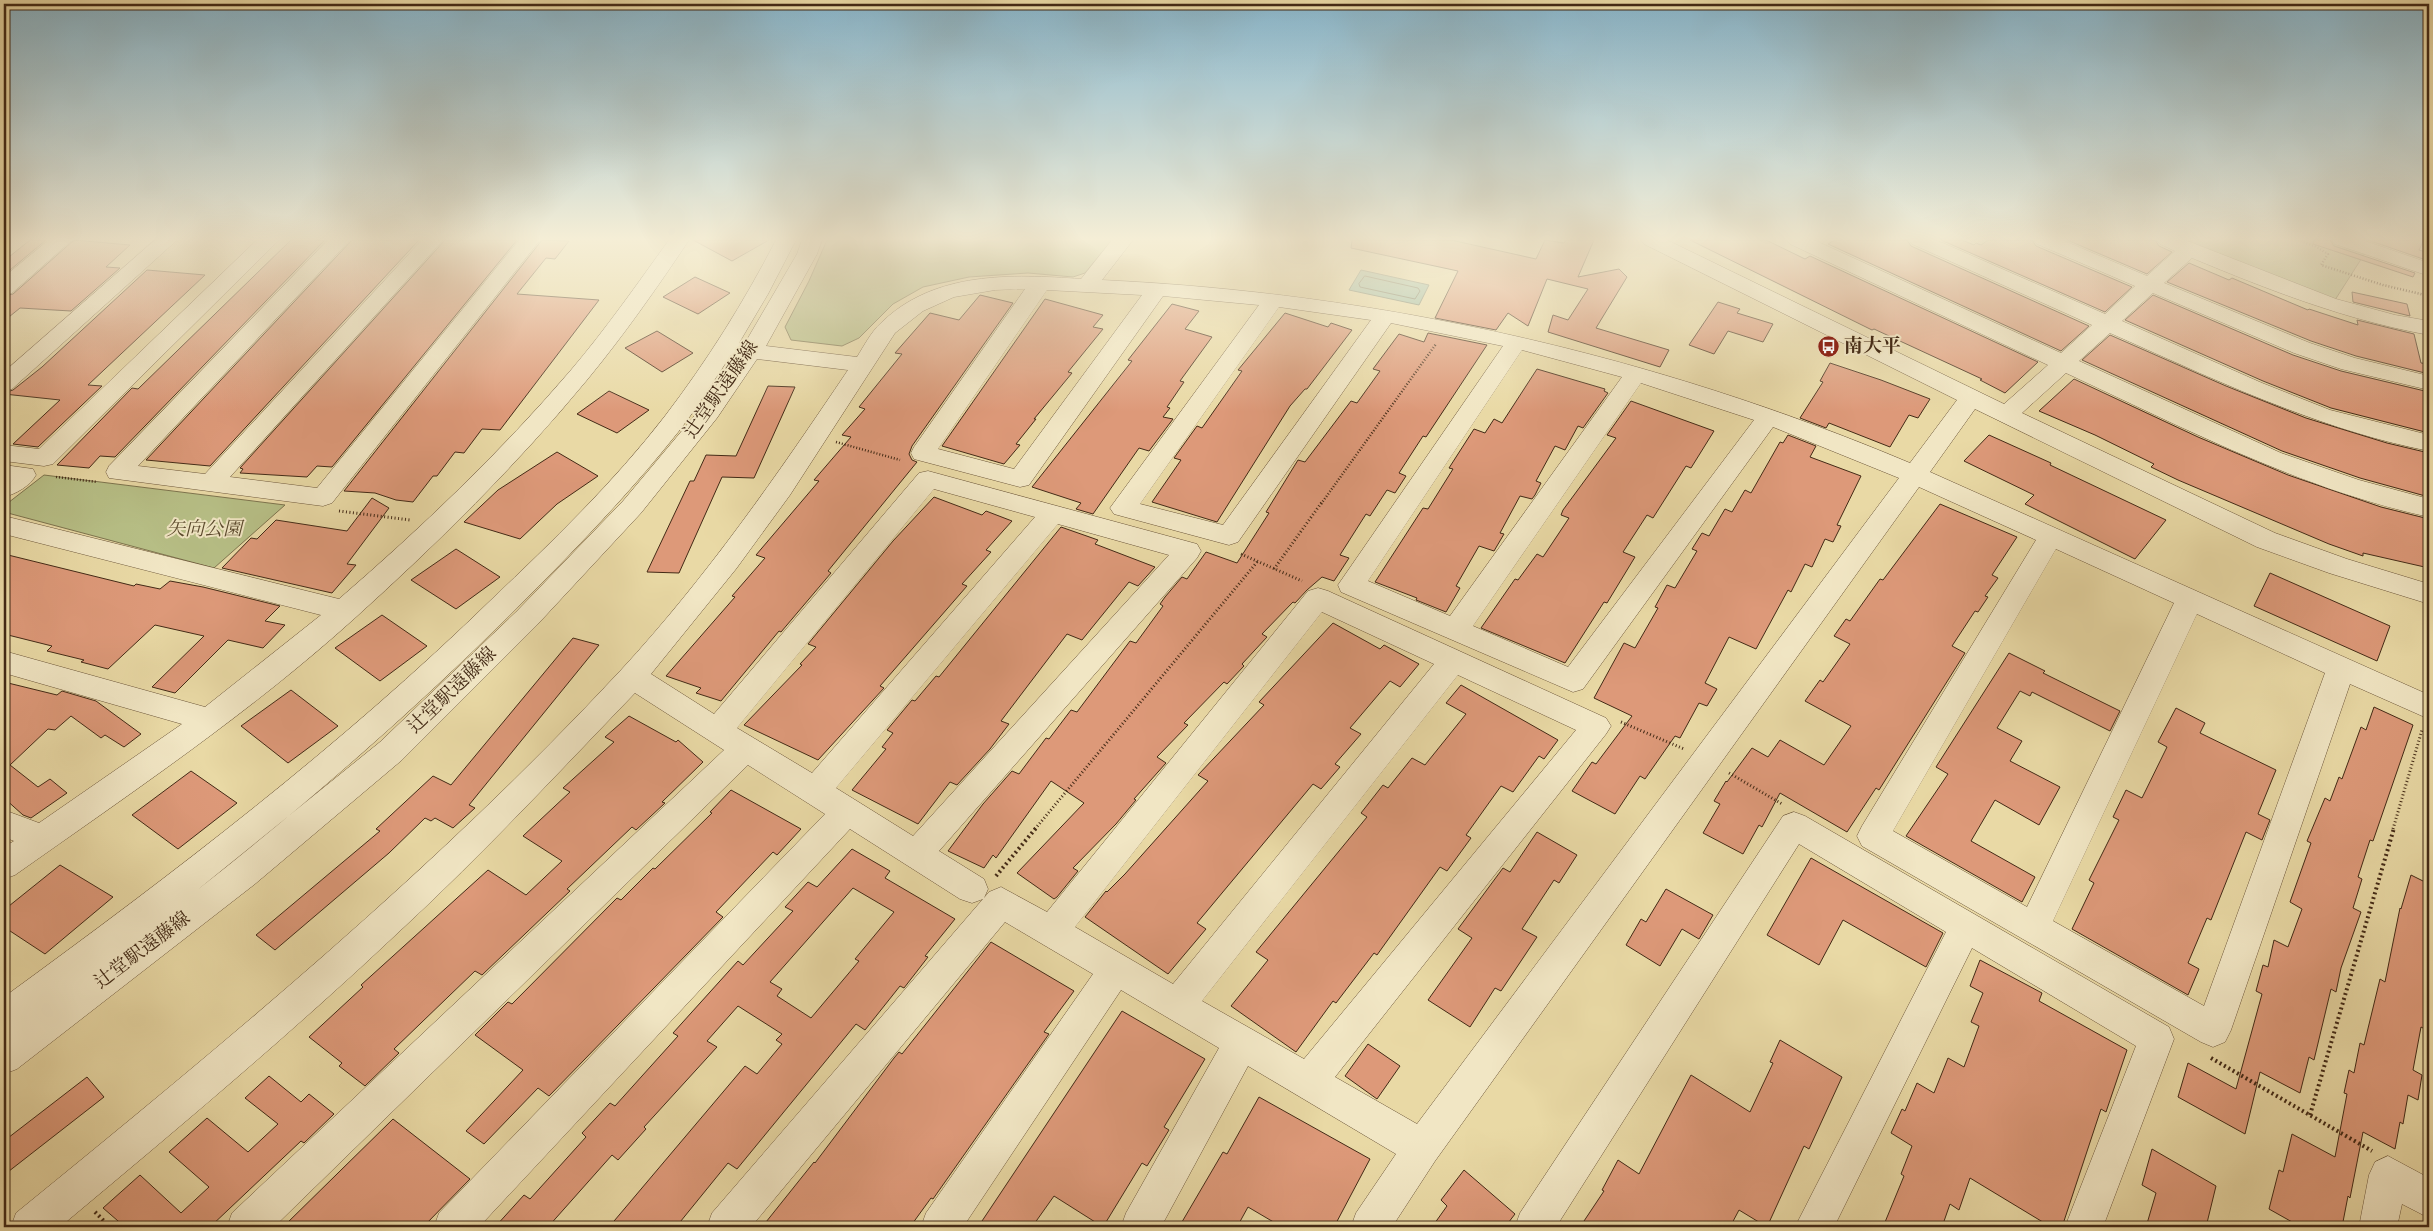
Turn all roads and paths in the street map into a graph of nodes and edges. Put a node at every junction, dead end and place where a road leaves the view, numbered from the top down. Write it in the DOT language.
graph roads {
  1 [pos="102,297"];
  2 [pos="210,297"];
  3 [pos="285,297"];
  4 [pos="381,297"];
  5 [pos="484,297"];
  6 [pos="642,297"];
  7 [pos="755,297"];
  8 [pos="783,297"];
  9 [pos="931,297"];
  10 [pos="1030,297"];
  11 [pos="1151,297"];
  12 [pos="1246,297"];
  13 [pos="1767,297"];
  14 [pos="1922,297"];
  15 [pos="2052,297"];
  16 [pos="2136,297"];
  17 [pos="2180,297"];
  18 [pos="2313,297"];
  19 [pos="1273,300"];
  20 [pos="1385,316"];
  21 [pos="2108,322"];
  22 [pos="1448,328"];
  23 [pos="2429,328"];
  24 [pos="1516,343"];
  25 [pos="724,348"];
  26 [pos="752,350"];
  27 [pos="2064,363"];
  28 [pos="863,365"];
  29 [pos="1636,374"];
  30 [pos="2429,383"];
  31 [pos="4,384"];
  32 [pos="1971,398"];
  33 [pos="2006,415"];
  34 [pos="1768,416"];
  35 [pos="816,437"];
  36 [pos="2429,443"];
  37 [pos="4,454"];
  38 [pos="902,460"];
  39 [pos="4,473"];
  40 [pos="1914,474"];
  41 [pos="211,484"];
  42 [pos="4,489"];
  43 [pos="2429,508"];
  44 [pos="1052,514"];
  45 [pos="4,525"];
  46 [pos="2051,536"];
  47 [pos="1235,551"];
  48 [pos="1258,561"];
  49 [pos="1274,568"];
  50 [pos="1310,584"];
  51 [pos="2429,594"];
  52 [pos="2190,599"];
  53 [pos="345,611"];
  54 [pos="1455,630"];
  55 [pos="1453,661"];
  56 [pos="4,662"];
  57 [pos="2340,668"];
  58 [pos="632,677"];
  59 [pos="2429,708"];
  60 [pos="209,720"];
  61 [pos="1617,720"];
  62 [pos="718,730"];
  63 [pos="746,748"];
  64 [pos="1707,759"];
  65 [pos="815,792"];
  66 [pos="1783,805"];
  67 [pos="847,812"];
  68 [pos="4,823"];
  69 [pos="43,838"];
  70 [pos="916,854"];
  71 [pos="4,865"];
  72 [pos="983,884"];
  73 [pos="1966,926"];
  74 [pos="2034,927"];
  75 [pos="1051,932"];
  76 [pos="1116,970"];
  77 [pos="1177,1005"];
  78 [pos="4,1017"];
  79 [pos="1241,1043"];
  80 [pos="2207,1056"];
  81 [pos="4,1057"];
  82 [pos="1308,1082"];
  83 [pos="2310,1116"];
  84 [pos="1422,1148"];
  85 [pos="2378,1154"];
  86 [pos="2429,1200"];
  87 [pos="30,1227"];
  88 [pos="246,1227"];
  89 [pos="453,1227"];
  90 [pos="726,1227"];
  91 [pos="940,1227"];
  92 [pos="1140,1227"];
  93 [pos="1370,1227"];
  94 [pos="1534,1227"];
  95 [pos="1814,1227"];
  96 [pos="2084,1227"];
  97 [pos="2378,1227"];
  1 -- 31 [label="street"];
  2 -- 37 [label="street"];
  3 -- 41 [label="street"];
  4 -- 41 [label="street"];
  5 -- 41 [label="street"];
  6 -- 53 [label="street"];
  7 -- 25 [label="street, 辻堂駅遠藤線"];
  8 -- 26 [label="street, 辻堂駅遠藤線"];
  9 -- 28 [label="street"];
  10 -- 11 [label="street"];
  12 -- 19 [label="street"];
  13 -- 32 [label="street"];
  14 -- 27 [label="street"];
  15 -- 21 [label="street"];
  16 -- 21 [label="street"];
  17 -- 30 [label="street"];
  18 -- 23 [label="street"];
  19 -- 20 [label="street"];
  19 -- 20 [label="street"];
  20 -- 22 [label="street"];
  21 -- 27 [label="street"];
  21 -- 36 [label="street"];
  22 -- 24 [label="street"];
  22 -- 49 [label="path"];
  24 -- 29 [label="street"];
  24 -- 54 [label="street"];
  25 -- 26 [label="street"];
  25 -- 78 [label="street, 辻堂駅遠藤線"];
  26 -- 28 [label="street"];
  26 -- 81 [label="street, 辻堂駅遠藤線"];
  27 -- 33 [label="street"];
  27 -- 43 [label="street"];
  28 -- 35 [label="street"];
  29 -- 34 [label="street"];
  29 -- 54 [label="street"];
  32 -- 33 [label="street"];
  32 -- 40 [label="street"];
  33 -- 51 [label="street"];
  34 -- 40 [label="street"];
  34 -- 54 [label="street"];
  35 -- 38 [label="path"];
  35 -- 58 [label="street"];
  39 -- 42 [label="street"];
  40 -- 46 [label="street"];
  40 -- 64 [label="street"];
  44 -- 62 [label="street"];
  44 -- 65 [label="street"];
  44 -- 70 [label="street"];
  45 -- 53 [label="street"];
  46 -- 52 [label="street"];
  46 -- 74 [label="street"];
  47 -- 48 [label="path"];
  48 -- 49 [label="path"];
  48 -- 72 [label="path"];
  49 -- 50 [label="path"];
  52 -- 57 [label="street"];
  52 -- 74 [label="street"];
  53 -- 60 [label="street"];
  55 -- 75 [label="street"];
  55 -- 77 [label="street"];
  55 -- 82 [label="street"];
  56 -- 60 [label="street"];
  57 -- 59 [label="street"];
  57 -- 74 [label="street"];
  58 -- 62 [label="street"];
  58 -- 87 [label="street"];
  59 -- 83 [label="path"];
  60 -- 69 [label="street"];
  61 -- 64 [label="path"];
  62 -- 63 [label="street"];
  63 -- 65 [label="street"];
  63 -- 88 [label="street"];
  64 -- 66 [label="path"];
  64 -- 84 [label="street"];
  65 -- 67 [label="street"];
  67 -- 70 [label="street"];
  67 -- 89 [label="street"];
  68 -- 69 [label="street"];
  69 -- 71 [label="street"];
  70 -- 72 [label="street"];
  73 -- 94 [label="street"];
  73 -- 95 [label="street"];
  73 -- 96 [label="street"];
  75 -- 76 [label="street"];
  75 -- 90 [label="street"];
  76 -- 77 [label="street"];
  76 -- 91 [label="street"];
  77 -- 79 [label="street"];
  79 -- 82 [label="street"];
  79 -- 92 [label="street"];
  80 -- 83 [label="path"];
  82 -- 84 [label="street"];
  83 -- 85 [label="path"];
  84 -- 93 [label="street"];
  86 -- 97 [label="street"];
}
